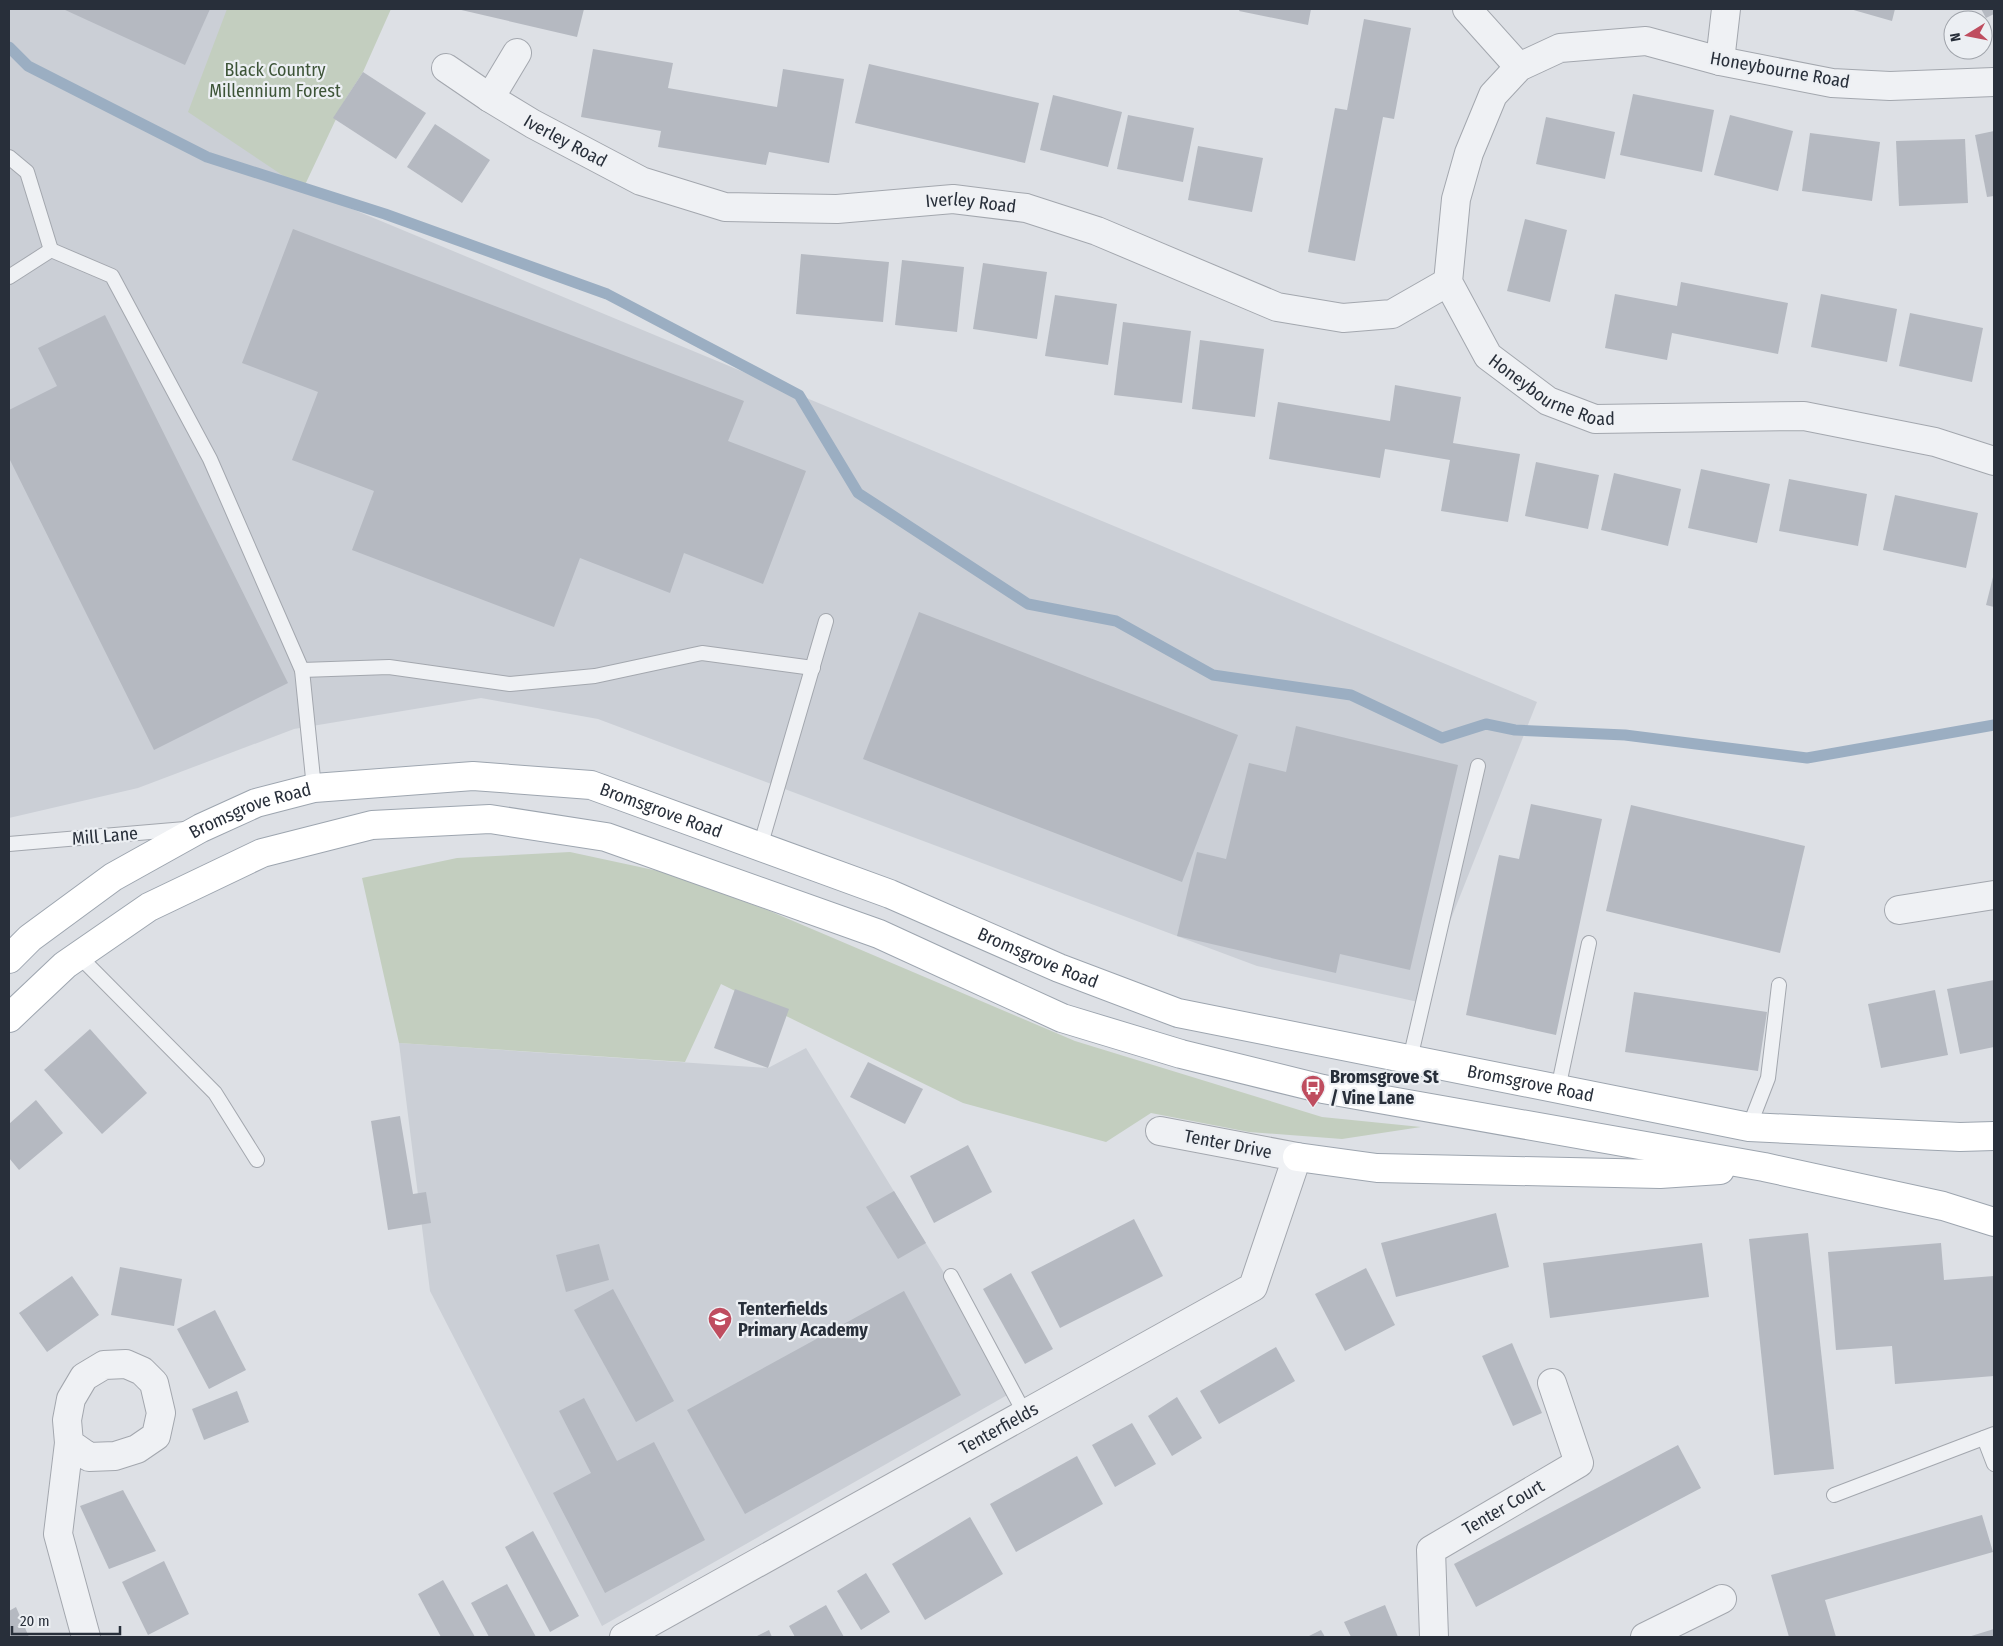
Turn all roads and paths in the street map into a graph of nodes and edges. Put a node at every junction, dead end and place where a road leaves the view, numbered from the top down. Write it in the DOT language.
graph roads {
  1 [pos="1467,9"];
  2 [pos="1726,9"];
  3 [pos="517,53"];
  4 [pos="1720,61"];
  5 [pos="1518,67"];
  6 [pos="446,68"];
  7 [pos="1994,82"];
  8 [pos="490,98"];
  9 [pos="9,157"];
  10 [pos="51,250"];
  11 [pos="9,277"];
  12 [pos="1448,282"];
  13 [pos="1994,461"];
  14 [pos="826,621"];
  15 [pos="813,668"];
  16 [pos="302,670"];
  17 [pos="1478,766"];
  18 [pos="314,788"];
  19 [pos="201,828"];
  20 [pos="9,844"];
  21 [pos="760,847"];
  22 [pos="1994,895"];
  23 [pos="1899,910"];
  24 [pos="1589,943"];
  25 [pos="79,956"];
  26 [pos="9,959"];
  27 [pos="1780,985"];
  28 [pos="9,1018"];
  29 [pos="1410,1060"];
  30 [pos="1558,1089"];
  31 [pos="1749,1127"];
  32 [pos="1160,1131"];
  33 [pos="1994,1136"];
  34 [pos="1297,1156"];
  35 [pos="257,1160"];
  36 [pos="1764,1167"];
  37 [pos="1994,1222"];
  38 [pos="951,1276"];
  39 [pos="1552,1383"];
  40 [pos="1025,1414"];
  41 [pos="1989,1436"];
  42 [pos="69,1443"];
  43 [pos="1994,1464"];
  44 [pos="1834,1495"];
  45 [pos="1722,1599"];
  46 [pos="86,1637"];
  47 [pos="624,1637"];
  48 [pos="1434,1637"];
  49 [pos="1645,1637"];
  1 -- 5 [label="street"];
  2 -- 4 [label="street"];
  3 -- 8 [label="street"];
  4 -- 5 [label="street, Honeybourne Road"];
  4 -- 7 [label="street, Honeybourne Road"];
  5 -- 12 [label="street, Honeybourne Road"];
  6 -- 8 [label="street, Iverley Road"];
  8 -- 12 [label="street, Iverley Road"];
  9 -- 10 [label="lane"];
  10 -- 11 [label="lane"];
  10 -- 16 [label="lane"];
  12 -- 13 [label="street, Honeybourne Road"];
  14 -- 15 [label="lane"];
  15 -- 16 [label="lane"];
  15 -- 21 [label="lane"];
  16 -- 18 [label="lane"];
  17 -- 29 [label="lane"];
  18 -- 19 [label="main road, Bromsgrove Road"];
  18 -- 21 [label="main road, Bromsgrove Road"];
  19 -- 20 [label="lane, Mill Lane"];
  19 -- 26 [label="main road, Bromsgrove Road"];
  21 -- 29 [label="main road, Bromsgrove Road"];
  22 -- 23 [label="street"];
  24 -- 30 [label="lane"];
  25 -- 28 [label="main road"];
  25 -- 35 [label="lane"];
  25 -- 36 [label="main road"];
  27 -- 31 [label="lane"];
  29 -- 30 [label="main road, Bromsgrove Road"];
  30 -- 31 [label="main road, Bromsgrove Road"];
  31 -- 33 [label="main road, Bromsgrove Road"];
  32 -- 34 [label="street, Tenter Drive"];
  34 -- 36 [label="main road"];
  34 -- 40 [label="street, Tenterfields"];
  36 -- 37 [label="main road"];
  38 -- 40 [label="lane"];
  39 -- 48 [label="street, Tenter Court"];
  40 -- 47 [label="street, Tenterfields"];
  41 -- 43 [label="lane"];
  41 -- 44 [label="lane"];
  42 -- 46 [label="street"];
  45 -- 49 [label="street"];
}
